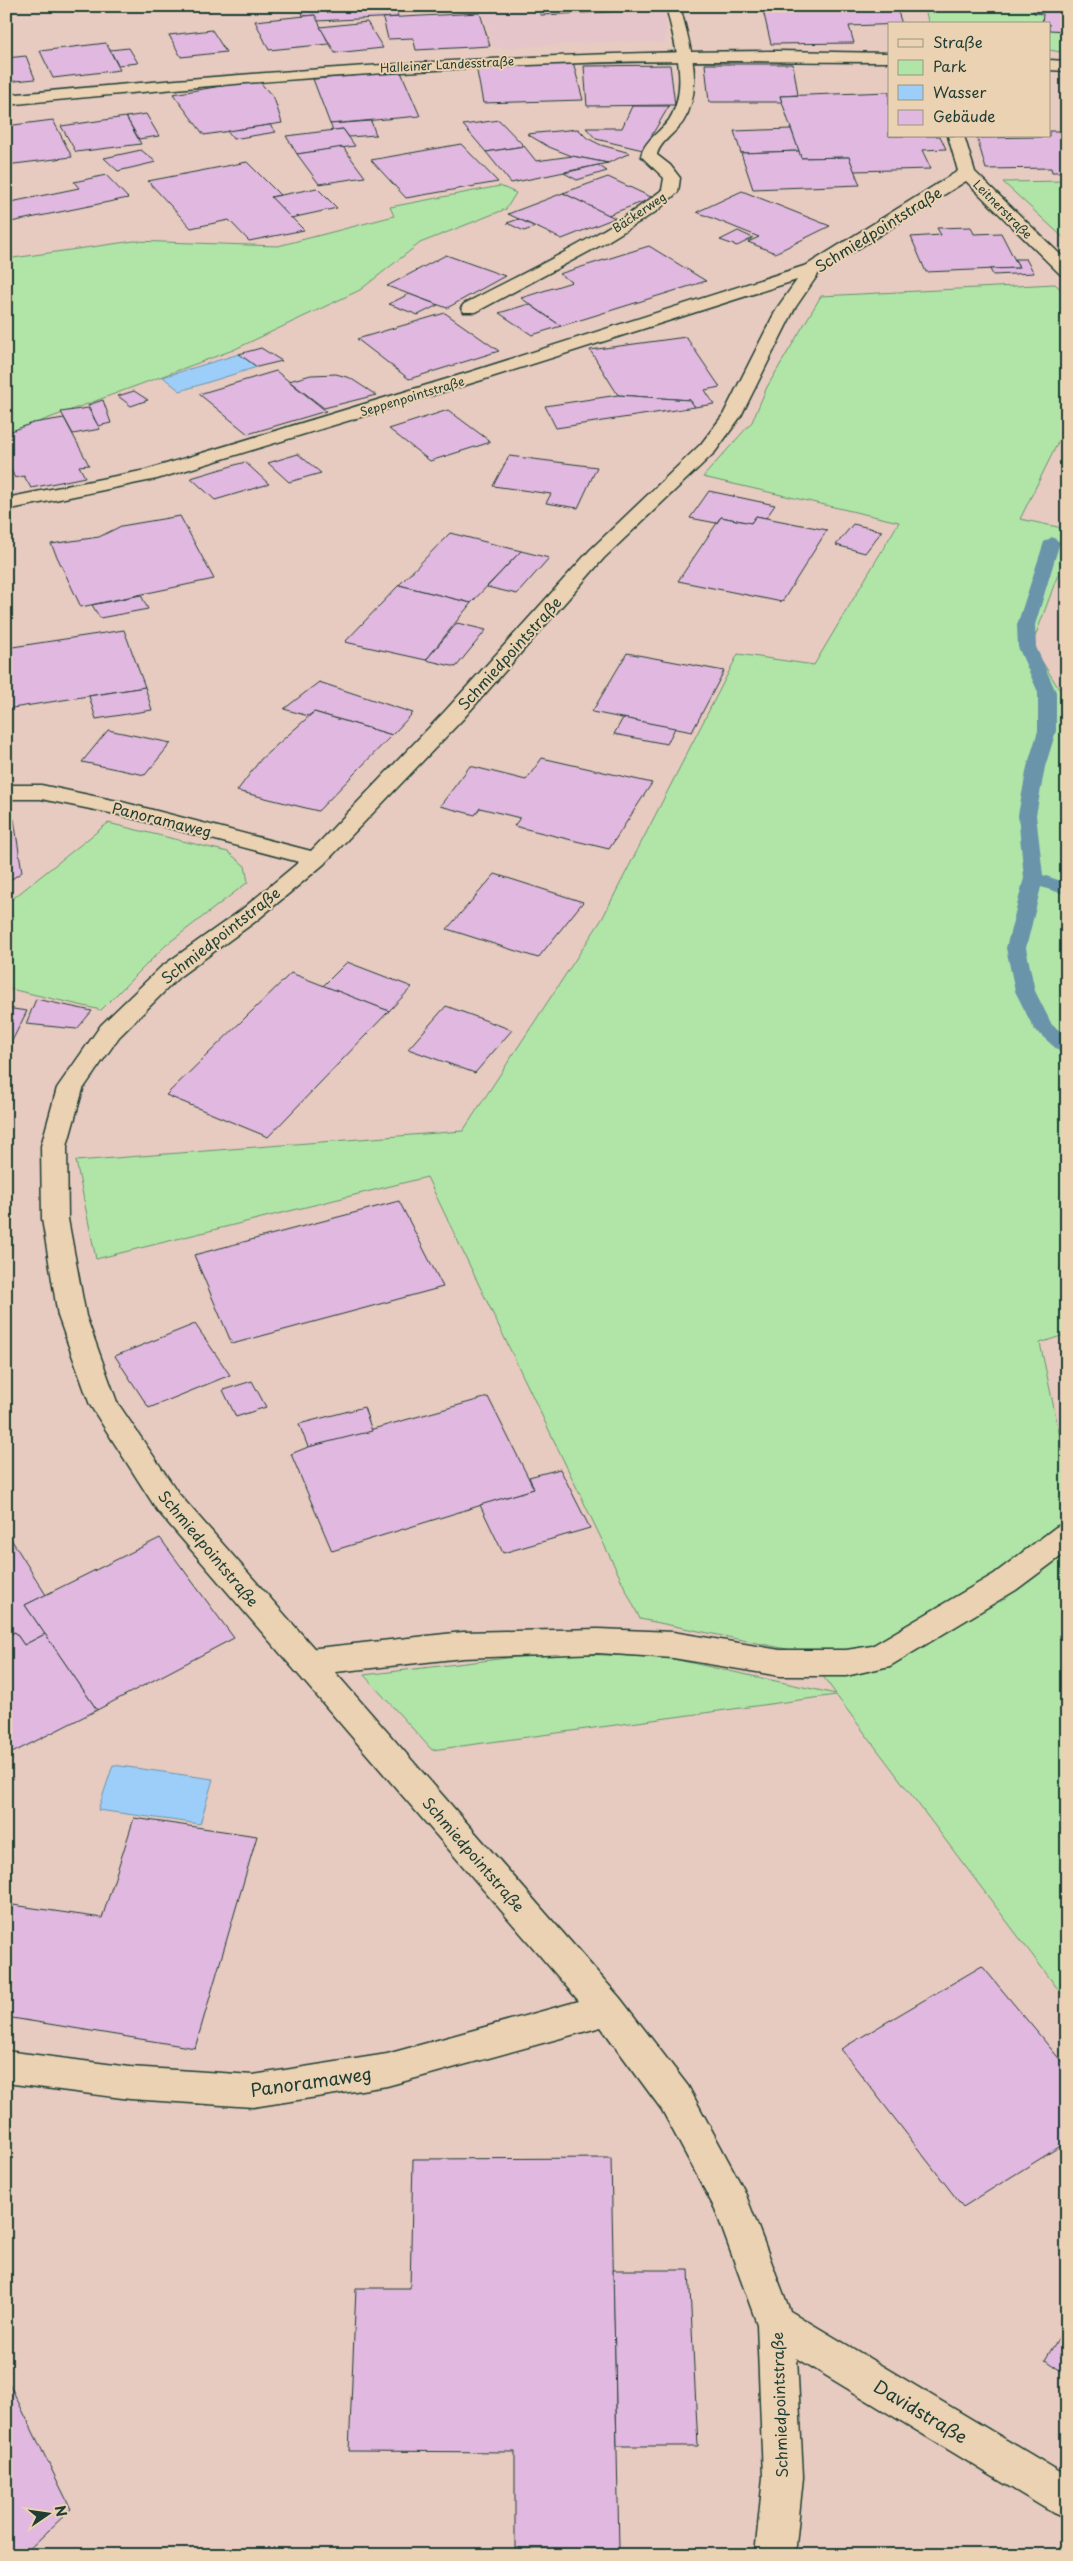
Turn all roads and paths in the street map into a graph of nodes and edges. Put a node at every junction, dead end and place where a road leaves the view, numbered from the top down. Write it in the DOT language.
graph roads {
  1 [pos="673,6"];
  2 [pos="685,55"];
  3 [pos="888,58"];
  4 [pos="1050,65"];
  5 [pos="1067,66"];
  6 [pos="6,100"];
  7 [pos="957,138"];
  8 [pos="968,173"];
  9 [pos="813,269"];
  10 [pos="1067,271"];
  11 [pos="470,308"];
  12 [pos="6,504"];
  13 [pos="6,792"];
  14 [pos="316,859"];
  15 [pos="1067,1535"];
  16 [pos="308,1662"];
  17 [pos="608,2008"];
  18 [pos="6,2067"];
  19 [pos="776,2324"];
  20 [pos="1067,2499"];
  21 [pos="775,2555"];
  1 -- 2 [label="street"];
  2 -- 3 [label="street, Halleiner Landesstraße"];
  2 -- 6 [label="street, Halleiner Landesstraße"];
  2 -- 11 [label="street, Bäckerweg"];
  4 -- 5 [label="street"];
  7 -- 8 [label="street, Leitnerstraße"];
  8 -- 9 [label="street, Schmiedpointstraße"];
  8 -- 10 [label="street, Leitnerstraße"];
  9 -- 12 [label="street, Seppenpointstraße"];
  9 -- 14 [label="street, Schmiedpointstraße"];
  13 -- 14 [label="street, Panoramaweg"];
  14 -- 16 [label="street, Schmiedpointstraße"];
  15 -- 16 [label="street"];
  16 -- 17 [label="street, Schmiedpointstraße"];
  17 -- 18 [label="street, Panoramaweg"];
  17 -- 19 [label="street, Schmiedpointstraße"];
  19 -- 20 [label="street, Davidstraße"];
  19 -- 21 [label="street, Schmiedpointstraße"];
}
